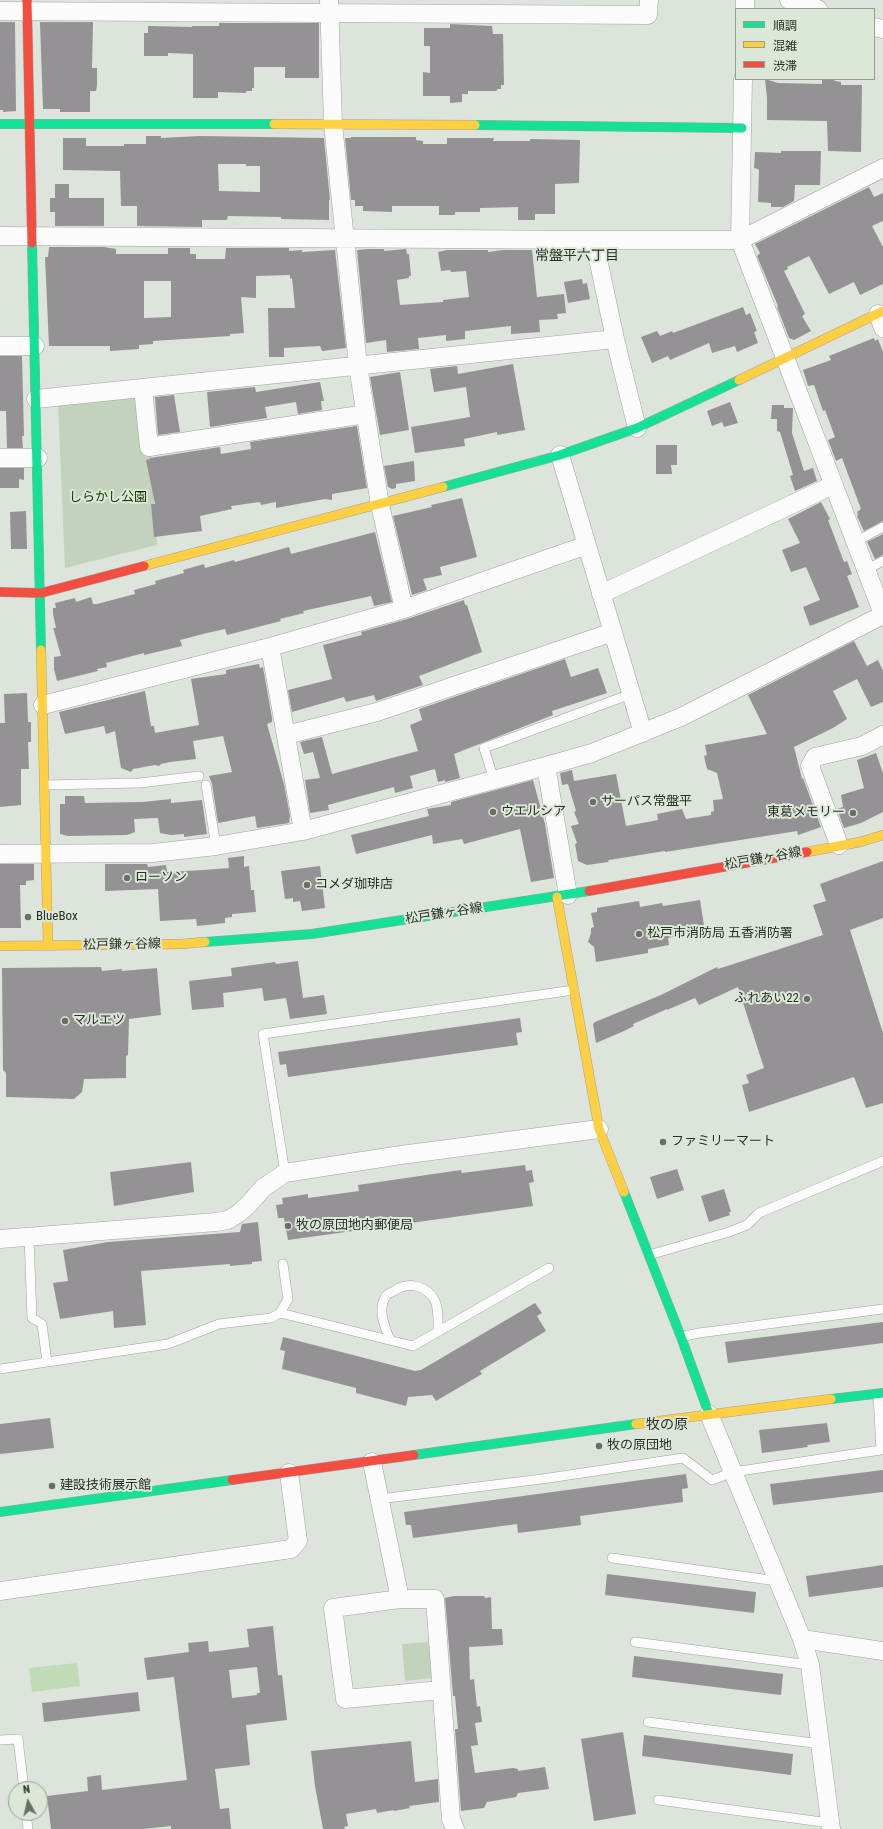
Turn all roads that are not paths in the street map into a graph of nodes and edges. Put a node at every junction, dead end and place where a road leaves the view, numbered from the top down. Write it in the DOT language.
graph roads {
  1 [pos="649,0"];
  2 [pos="789,0"];
  3 [pos="28,5"];
  4 [pos="329,6"];
  5 [pos="815,8"];
  6 [pos="0,11"];
  7 [pos="743,80"];
  8 [pos="0,124"];
  9 [pos="30,124"];
  10 [pos="333,124"];
  11 [pos="742,128"];
  12 [pos="883,168"];
  13 [pos="0,236"];
  14 [pos="34,236"];
  15 [pos="344,239"];
  16 [pos="594,240"];
  17 [pos="740,240"];
  18 [pos="881,318"];
  19 [pos="615,339"];
  20 [pos="0,346"];
  21 [pos="35,346"];
  22 [pos="785,359"];
  23 [pos="358,366"];
  24 [pos="143,388"];
  25 [pos="36,399"];
  26 [pos="366,414"];
  27 [pos="637,428"];
  28 [pos="560,455"];
  29 [pos="0,458"];
  30 [pos="38,458"];
  31 [pos="833,485"];
  32 [pos="380,505"];
  33 [pos="883,528"];
  34 [pos="854,542"];
  35 [pos="587,545"];
  36 [pos="883,561"];
  37 [pos="866,570"];
  38 [pos="0,592"];
  39 [pos="41,593"];
  40 [pos="601,594"];
  41 [pos="404,609"];
  42 [pos="883,614"];
  43 [pos="613,632"];
  44 [pos="270,647"];
  45 [pos="631,694"];
  46 [pos="43,705"];
  47 [pos="643,733"];
  48 [pos="883,735"];
  49 [pos="286,736"];
  50 [pos="546,766"];
  51 [pos="199,776"];
  52 [pos="494,780"];
  53 [pos="45,785"];
  54 [pos="206,785"];
  55 [pos="303,832"];
  56 [pos="883,834"];
  57 [pos="839,845"];
  58 [pos="216,846"];
  59 [pos="46,853"];
  60 [pos="0,854"];
  61 [pos="563,896"];
  62 [pos="48,945"];
  63 [pos="0,946"];
  64 [pos="574,990"];
  65 [pos="599,1129"];
  66 [pos="883,1161"];
  67 [pos="285,1174"];
  68 [pos="29,1237"];
  69 [pos="0,1239"];
  70 [pos="648,1255"];
  71 [pos="283,1264"];
  72 [pos="549,1268"];
  73 [pos="883,1309"];
  74 [pos="280,1313"];
  75 [pos="438,1332"];
  76 [pos="681,1337"];
  77 [pos="390,1340"];
  78 [pos="47,1362"];
  79 [pos="0,1369"];
  80 [pos="880,1394"];
  81 [pos="709,1414"];
  82 [pos="372,1462"];
  83 [pos="733,1472"];
  84 [pos="289,1473"];
  85 [pos="379,1500"];
  86 [pos="0,1512"];
  87 [pos="612,1558"];
  88 [pos="777,1581"];
  89 [pos="0,1591"];
  90 [pos="400,1599"];
  91 [pos="802,1639"];
  92 [pos="635,1642"];
  93 [pos="883,1651"];
  94 [pos="810,1665"];
  95 [pos="441,1690"];
  96 [pos="648,1722"];
  97 [pos="0,1740"];
  98 [pos="821,1744"];
  99 [pos="23,1781"];
  100 [pos="658,1800"];
  101 [pos="831,1826"];
  102 [pos="455,1829"];
  1 -- 4 [label="street"];
  2 -- 5 [label="street"];
  3 -- 4 [label="street"];
  3 -- 6 [label="street"];
  3 -- 9 [label="street"];
  4 -- 10 [label="street"];
  7 -- 11 [label="street"];
  8 -- 9 [label="street"];
  9 -- 10 [label="street"];
  9 -- 14 [label="street"];
  10 -- 11 [label="street"];
  10 -- 15 [label="street"];
  11 -- 17 [label="street"];
  12 -- 17 [label="street"];
  13 -- 14 [label="street"];
  14 -- 15 [label="street"];
  14 -- 21 [label="street"];
  15 -- 16 [label="street"];
  15 -- 23 [label="street"];
  16 -- 17 [label="street"];
  16 -- 19 [label="street"];
  17 -- 22 [label="street"];
  18 -- 22 [label="street"];
  19 -- 23 [label="street"];
  19 -- 27 [label="street"];
  20 -- 21 [label="street"];
  21 -- 25 [label="street"];
  22 -- 27 [label="street"];
  22 -- 31 [label="street"];
  23 -- 24 [label="street"];
  23 -- 26 [label="street"];
  24 -- 25 [label="street"];
  24 -- 26 [label="street"];
  25 -- 30 [label="street"];
  26 -- 32 [label="street"];
  27 -- 28 [label="street"];
  28 -- 32 [label="street"];
  28 -- 35 [label="street"];
  29 -- 30 [label="street"];
  30 -- 39 [label="street"];
  31 -- 34 [label="street"];
  31 -- 40 [label="street"];
  32 -- 39 [label="street"];
  32 -- 41 [label="street"];
  33 -- 34 [label="lane"];
  34 -- 37 [label="street"];
  35 -- 40 [label="street"];
  35 -- 41 [label="street"];
  36 -- 37 [label="lane"];
  37 -- 42 [label="street"];
  38 -- 39 [label="street"];
  39 -- 46 [label="street"];
  40 -- 43 [label="street"];
  41 -- 44 [label="street"];
  42 -- 47 [label="street"];
  43 -- 45 [label="street"];
  43 -- 49 [label="street"];
  44 -- 46 [label="street"];
  44 -- 49 [label="street"];
  45 -- 47 [label="street"];
  45 -- 52 [label="lane"];
  46 -- 53 [label="street"];
  47 -- 50 [label="street"];
  48 -- 57 [label="street"];
  49 -- 55 [label="street"];
  50 -- 52 [label="street"];
  50 -- 61 [label="street"];
  51 -- 53 [label="lane"];
  52 -- 55 [label="street"];
  53 -- 59 [label="street"];
  54 -- 58 [label="lane"];
  55 -- 58 [label="street"];
  56 -- 57 [label="street, 松戸鎌ヶ谷線"];
  57 -- 61 [label="street, 松戸鎌ヶ谷線"];
  58 -- 59 [label="street"];
  59 -- 60 [label="street"];
  59 -- 62 [label="street"];
  61 -- 62 [label="street, 松戸鎌ヶ谷線"];
  61 -- 64 [label="street"];
  62 -- 63 [label="street, 松戸鎌ヶ谷線"];
  64 -- 65 [label="street"];
  64 -- 67 [label="lane"];
  65 -- 67 [label="street"];
  65 -- 70 [label="street"];
  66 -- 70 [label="lane"];
  67 -- 68 [label="street"];
  68 -- 69 [label="street"];
  68 -- 78 [label="lane"];
  70 -- 76 [label="street"];
  71 -- 74 [label="lane"];
  72 -- 75 [label="lane"];
  73 -- 76 [label="lane"];
  74 -- 77 [label="lane"];
  74 -- 78 [label="lane"];
  75 -- 77 [label="lane"];
  75 -- 77 [label="lane"];
  76 -- 81 [label="street"];
  78 -- 79 [label="lane"];
  80 -- 81 [label="street"];
  80 -- 83 [label="lane"];
  81 -- 82 [label="street"];
  81 -- 83 [label="street"];
  82 -- 84 [label="street"];
  82 -- 85 [label="street"];
  83 -- 85 [label="lane"];
  83 -- 88 [label="street"];
  84 -- 86 [label="street"];
  84 -- 89 [label="street"];
  85 -- 90 [label="street"];
  87 -- 88 [label="lane"];
  88 -- 91 [label="street"];
  90 -- 95 [label="street"];
  90 -- 95 [label="street"];
  91 -- 93 [label="street"];
  91 -- 94 [label="street"];
  92 -- 94 [label="lane"];
  94 -- 98 [label="street"];
  95 -- 102 [label="street"];
  96 -- 98 [label="lane"];
  97 -- 99 [label="lane"];
  98 -- 101 [label="street"];
  100 -- 101 [label="lane"];
}
